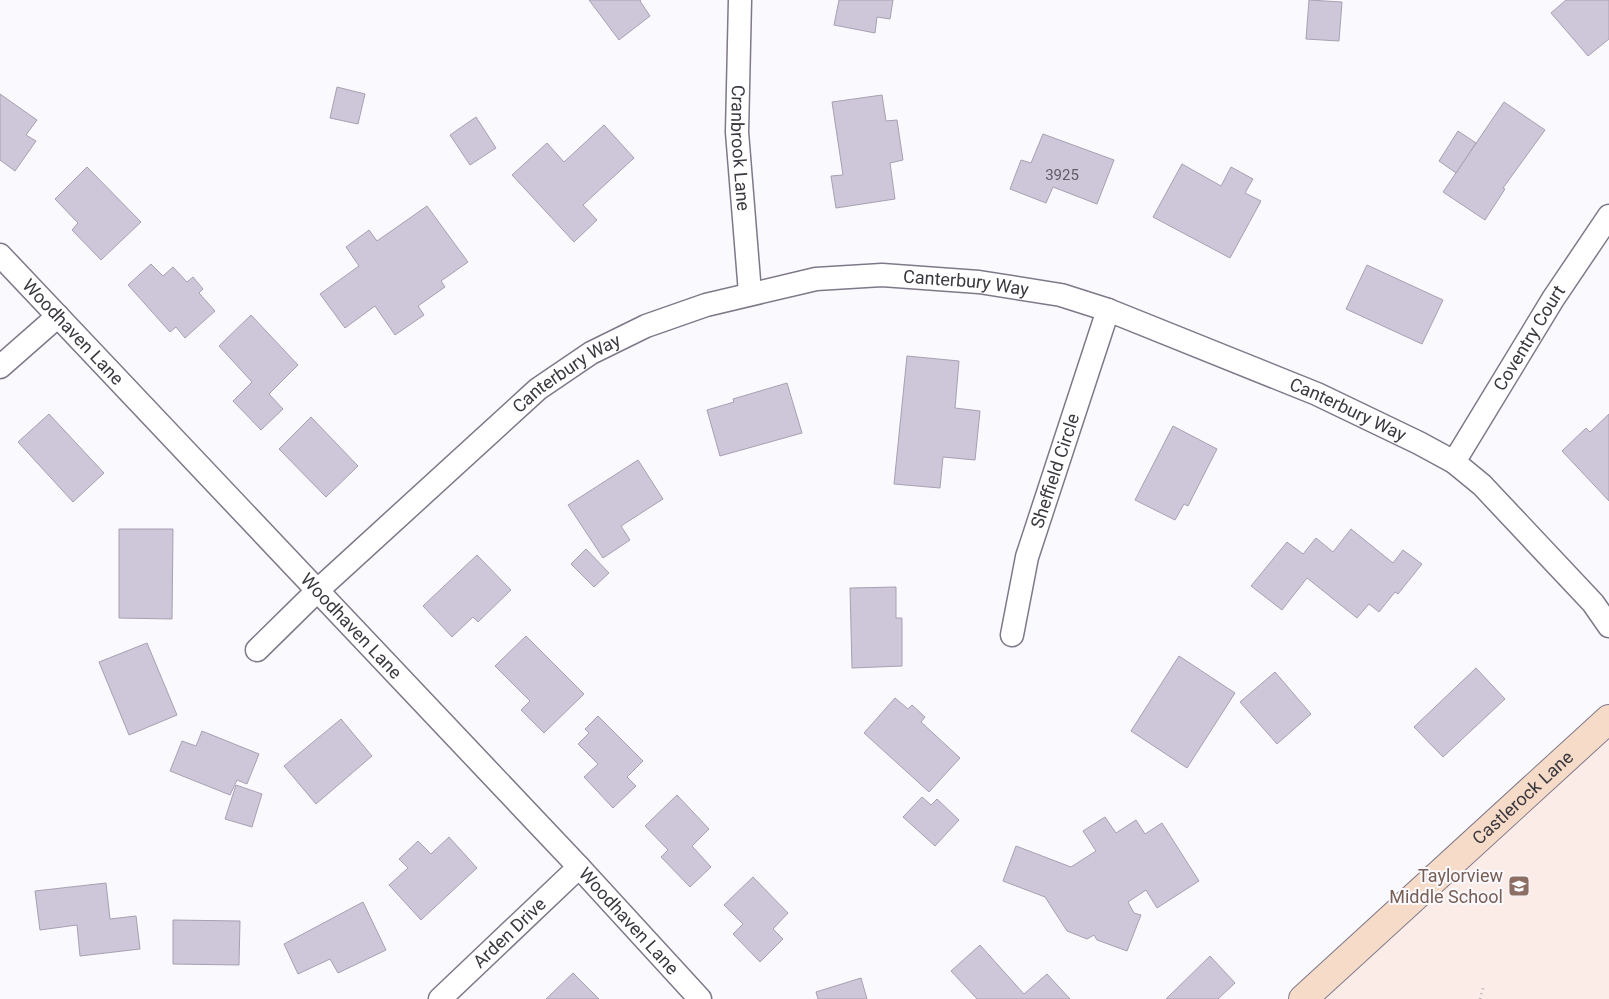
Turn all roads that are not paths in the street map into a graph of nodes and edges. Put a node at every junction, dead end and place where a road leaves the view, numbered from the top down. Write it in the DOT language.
graph roads {
  1 [pos="740,0"];
  2 [pos="1609,216"];
  3 [pos="0,255"];
  4 [pos="750,293"];
  5 [pos="1108,310"];
  6 [pos="58,316"];
  7 [pos="0,367"];
  8 [pos="1454,462"];
  9 [pos="318,590"];
  10 [pos="1609,626"];
  11 [pos="1012,635"];
  12 [pos="257,650"];
  13 [pos="1609,720"];
  14 [pos="579,867"];
  15 [pos="440,999"];
  16 [pos="700,999"];
  17 [pos="1303,999"];
  1 -- 4 [label="street, Cranbrook Lane"];
  2 -- 8 [label="street, Coventry Court"];
  3 -- 6 [label="street, Woodhaven Lane"];
  4 -- 5 [label="street, Canterbury Way"];
  4 -- 9 [label="street, Canterbury Way"];
  5 -- 8 [label="street, Canterbury Way"];
  5 -- 11 [label="street, Sheffield Circle"];
  6 -- 7 [label="street"];
  6 -- 9 [label="street, Woodhaven Lane"];
  8 -- 10 [label="street, Canterbury Way"];
  9 -- 12 [label="street, Canterbury Way"];
  9 -- 14 [label="street, Woodhaven Lane"];
  13 -- 17 [label="street, Castlerock Lane"];
  14 -- 15 [label="street, Arden Drive"];
  14 -- 16 [label="street, Woodhaven Lane"];
}
